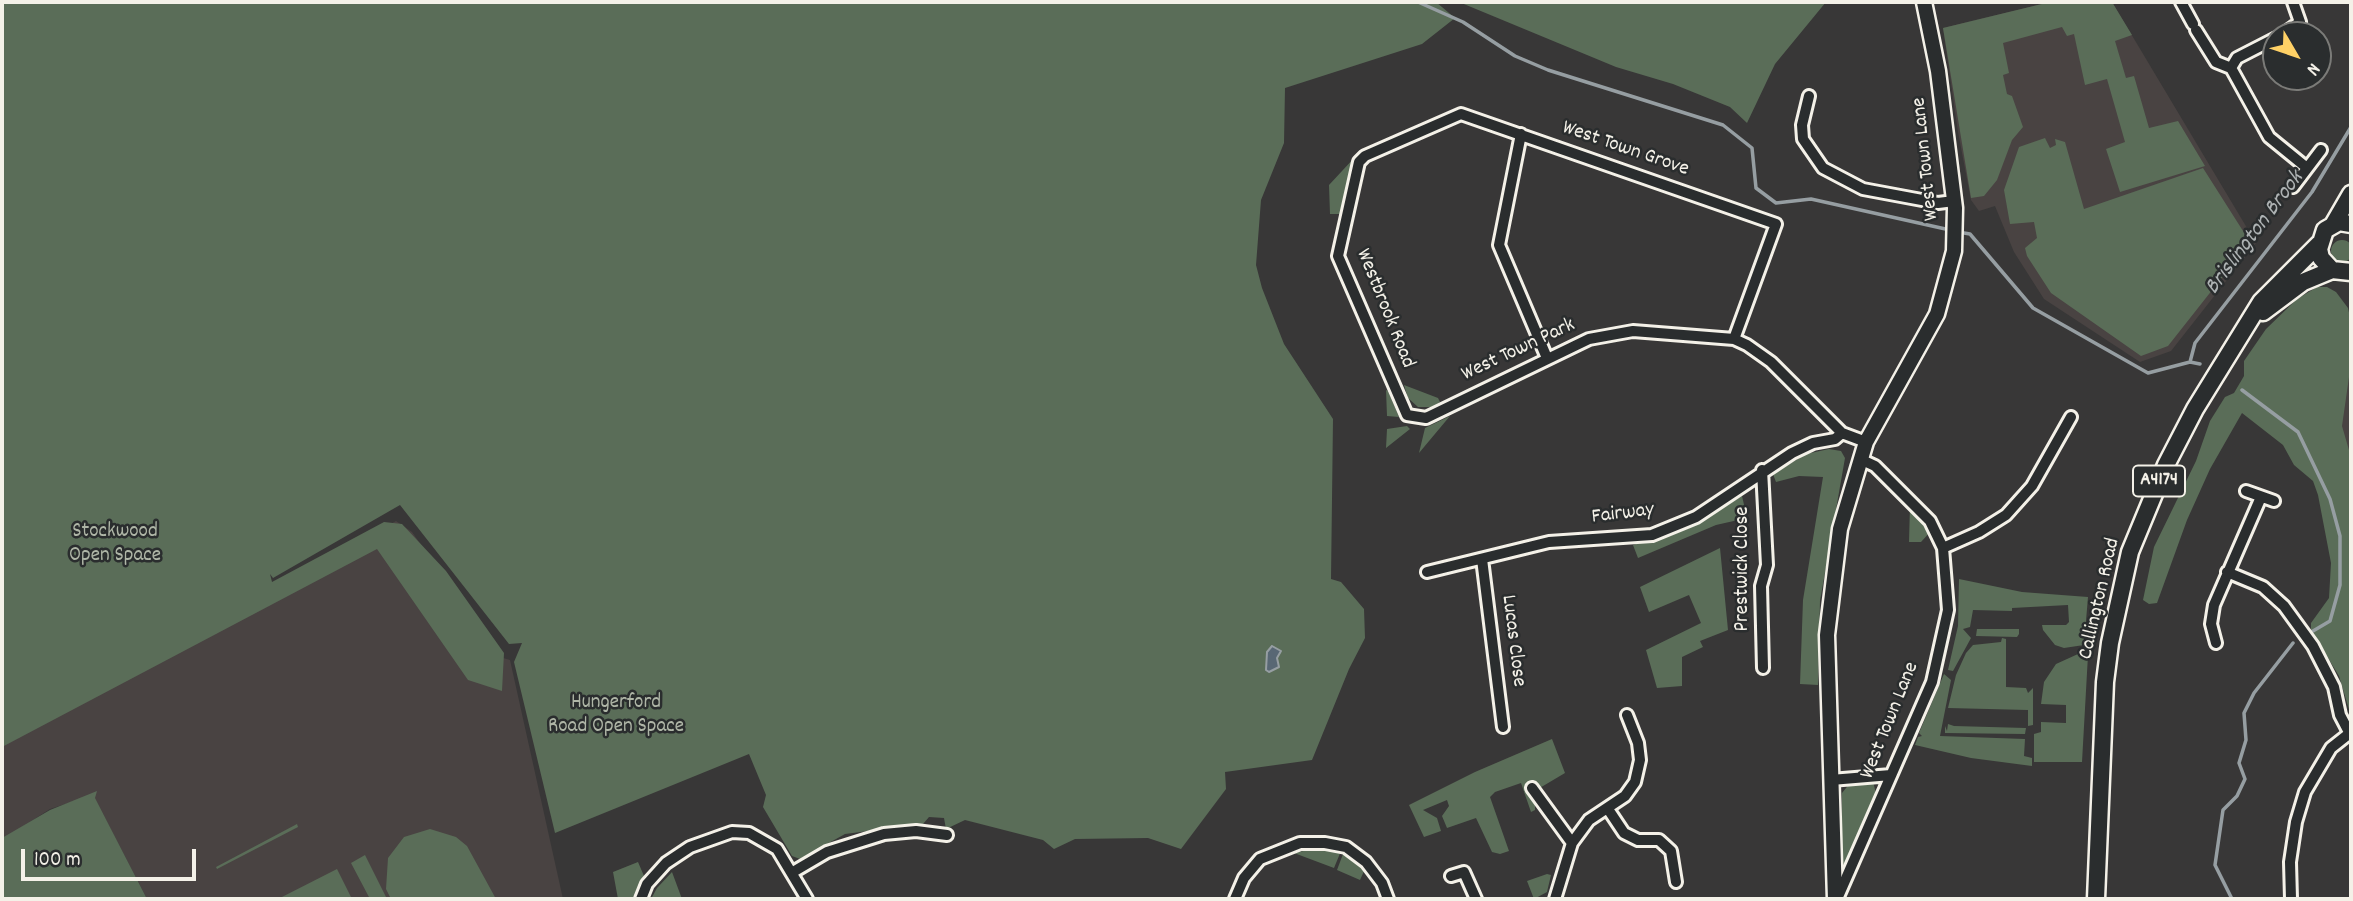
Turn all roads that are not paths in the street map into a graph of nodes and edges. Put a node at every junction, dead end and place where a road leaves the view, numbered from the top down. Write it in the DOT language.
graph roads {
  1 [pos="1924,2"];
  2 [pos="2181,2"];
  3 [pos="2293,2"];
  4 [pos="2300,21"];
  5 [pos="2262,45"];
  6 [pos="2231,68"];
  7 [pos="1809,96"];
  8 [pos="1461,114"];
  9 [pos="1521,134"];
  10 [pos="2321,150"];
  11 [pos="2307,168"];
  12 [pos="2293,187"];
  13 [pos="2351,194"];
  14 [pos="1954,201"];
  15 [pos="2351,223"];
  16 [pos="2333,225"];
  17 [pos="2319,244"];
  18 [pos="2332,270"];
  19 [pos="2351,272"];
  20 [pos="2242,334"];
  21 [pos="1734,339"];
  22 [pos="1547,358"];
  23 [pos="1407,415"];
  24 [pos="2071,417"];
  25 [pos="1842,433"];
  26 [pos="1866,442"];
  27 [pos="1860,459"];
  28 [pos="1762,470"];
  29 [pos="2246,491"];
  30 [pos="2261,497"];
  31 [pos="2274,501"];
  32 [pos="1943,548"];
  33 [pos="1482,559"];
  34 [pos="1427,572"];
  35 [pos="2227,572"];
  36 [pos="2216,643"];
  37 [pos="1763,668"];
  38 [pos="1627,715"];
  39 [pos="1503,727"];
  40 [pos="2351,734"];
  41 [pos="1891,775"];
  42 [pos="1831,780"];
  43 [pos="1532,788"];
  44 [pos="1608,809"];
  45 [pos="947,835"];
  46 [pos="1572,843"];
  47 [pos="793,872"];
  48 [pos="1451,876"];
  49 [pos="1675,882"];
  50 [pos="641,899"];
  51 [pos="807,899"];
  52 [pos="1235,899"];
  53 [pos="1388,899"];
  54 [pos="1476,899"];
  55 [pos="1555,899"];
  56 [pos="1836,899"];
  57 [pos="2096,899"];
  58 [pos="2291,899"];
  1 -- 14 [label="main road, West Town Lane"];
  2 -- 6 [label="street"];
  3 -- 4 [label="street"];
  5 -- 6 [label="street"];
  6 -- 11 [label="street"];
  7 -- 14 [label="street"];
  8 -- 9 [label="street, West Town Grove"];
  8 -- 23 [label="street, Westbrook Road"];
  9 -- 21 [label="street, West Town Grove"];
  9 -- 22 [label="street"];
  10 -- 11 [label="street"];
  11 -- 12 [label="street"];
  13 -- 16 [label="main road, A4174"];
  14 -- 26 [label="main road, West Town Lane"];
  15 -- 16 [label="main road"];
  16 -- 17 [label="main road, A4174"];
  17 -- 18 [label="main road"];
  17 -- 20 [label="main road, Callington Road / A4174"];
  18 -- 19 [label="main road, A4174"];
  18 -- 20 [label="main road, Callington Road / A4174"];
  20 -- 57 [label="main road, Callington Road / A4174"];
  21 -- 22 [label="street, West Town Park"];
  21 -- 25 [label="street, West Town Park"];
  22 -- 23 [label="street, West Town Park"];
  24 -- 32 [label="street"];
  25 -- 26 [label="street, West Town Park"];
  25 -- 28 [label="street, Fairway"];
  26 -- 27 [label="main road, West Town Lane"];
  27 -- 32 [label="street, West Town Lane"];
  27 -- 42 [label="main road, West Town Lane"];
  28 -- 33 [label="street, Fairway"];
  28 -- 37 [label="street, Prestwick Close"];
  29 -- 30 [label="street"];
  30 -- 31 [label="street"];
  30 -- 35 [label="street"];
  32 -- 41 [label="street, West Town Lane"];
  33 -- 34 [label="street, Fairway"];
  33 -- 39 [label="street, Lucas Close"];
  35 -- 36 [label="street"];
  35 -- 40 [label="street"];
  38 -- 44 [label="street"];
  40 -- 58 [label="street"];
  41 -- 42 [label="street"];
  41 -- 56 [label="street, West Town Lane"];
  42 -- 56 [label="main road, West Town Lane"];
  43 -- 46 [label="street"];
  44 -- 46 [label="street"];
  44 -- 49 [label="street"];
  45 -- 47 [label="street"];
  46 -- 55 [label="street"];
  47 -- 50 [label="street"];
  47 -- 51 [label="street"];
  48 -- 54 [label="street"];
  52 -- 53 [label="street"];
}
